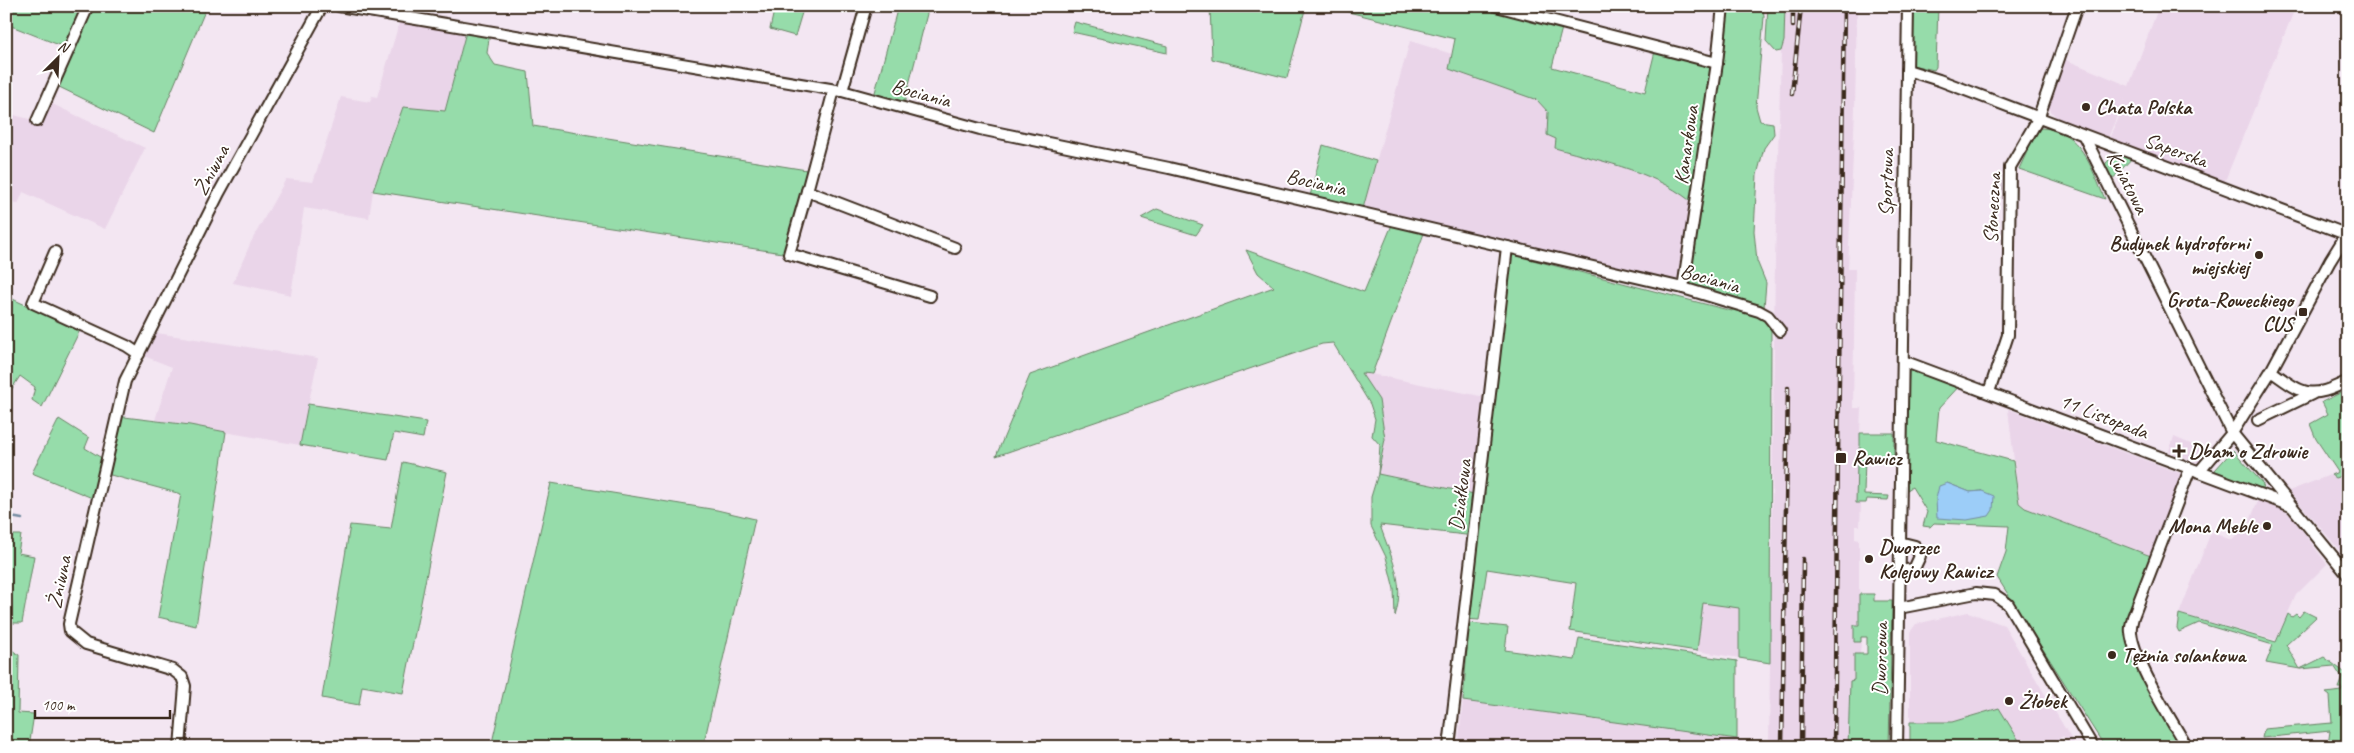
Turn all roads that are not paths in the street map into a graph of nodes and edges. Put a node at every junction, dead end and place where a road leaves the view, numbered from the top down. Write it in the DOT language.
graph roads {
  1 [pos="88,6"];
  2 [pos="322,6"];
  3 [pos="339,6"];
  4 [pos="866,6"];
  5 [pos="1496,6"];
  6 [pos="1723,6"];
  7 [pos="1908,6"];
  8 [pos="2076,6"];
  9 [pos="1717,63"];
  10 [pos="1907,70"];
  11 [pos="838,91"];
  12 [pos="2038,119"];
  13 [pos="37,121"];
  14 [pos="2084,136"];
  15 [pos="807,191"];
  16 [pos="2347,234"];
  17 [pos="1507,247"];
  18 [pos="955,248"];
  19 [pos="55,252"];
  20 [pos="1683,288"];
  21 [pos="930,296"];
  22 [pos="1780,331"];
  23 [pos="138,354"];
  24 [pos="1903,361"];
  25 [pos="2271,371"];
  26 [pos="2348,380"];
  27 [pos="1989,392"];
  28 [pos="2312,394"];
  29 [pos="2258,420"];
  30 [pos="2232,433"];
  31 [pos="2194,470"];
  32 [pos="2292,506"];
  33 [pos="1899,542"];
  34 [pos="1899,572"];
  35 [pos="2348,575"];
  36 [pos="1899,608"];
  37 [pos="180,747"];
  38 [pos="1449,747"];
  39 [pos="1897,747"];
  40 [pos="2093,747"];
  41 [pos="2187,747"];
  1 -- 13 [label="street"];
  2 -- 23 [label="street, Żniwna"];
  3 -- 11 [label="street, Bociania"];
  4 -- 11 [label="street"];
  5 -- 9 [label="street"];
  6 -- 9 [label="street, Kanarkowa"];
  7 -- 10 [label="street, Sportowa"];
  8 -- 12 [label="street, Słoneczna"];
  9 -- 20 [label="street, Kanarkowa"];
  10 -- 12 [label="street, Saperska"];
  10 -- 24 [label="street, Sportowa"];
  11 -- 15 [label="street"];
  11 -- 17 [label="street, Bociania"];
  12 -- 14 [label="street, Saperska"];
  12 -- 27 [label="street, Słoneczna"];
  14 -- 16 [label="street, Saperska"];
  14 -- 30 [label="street, Kwiatowa"];
  15 -- 18 [label="street"];
  15 -- 21 [label="street"];
  16 -- 25 [label="street"];
  17 -- 20 [label="street, Bociania"];
  17 -- 38 [label="street, Działkowa"];
  19 -- 23 [label="street"];
  20 -- 22 [label="street, Bociania"];
  23 -- 37 [label="street, Żniwna"];
  24 -- 27 [label="street, 11 Listopada"];
  24 -- 33 [label="street, Dworcowa"];
  25 -- 28 [label="street"];
  25 -- 30 [label="street"];
  26 -- 28 [label="street"];
  27 -- 31 [label="street, 11 Listopada"];
  28 -- 29 [label="street"];
  30 -- 31 [label="street"];
  30 -- 32 [label="street, Kwiatowa"];
  31 -- 32 [label="street, 11 Listopada"];
  31 -- 41 [label="street"];
  32 -- 35 [label="street, Kwiatowa"];
  33 -- 34 [label="street, Dworcowa"];
  33 -- 34 [label="street"];
  34 -- 36 [label="street, Dworcowa"];
  36 -- 39 [label="street, Dworcowa"];
  36 -- 40 [label="street"];
}
